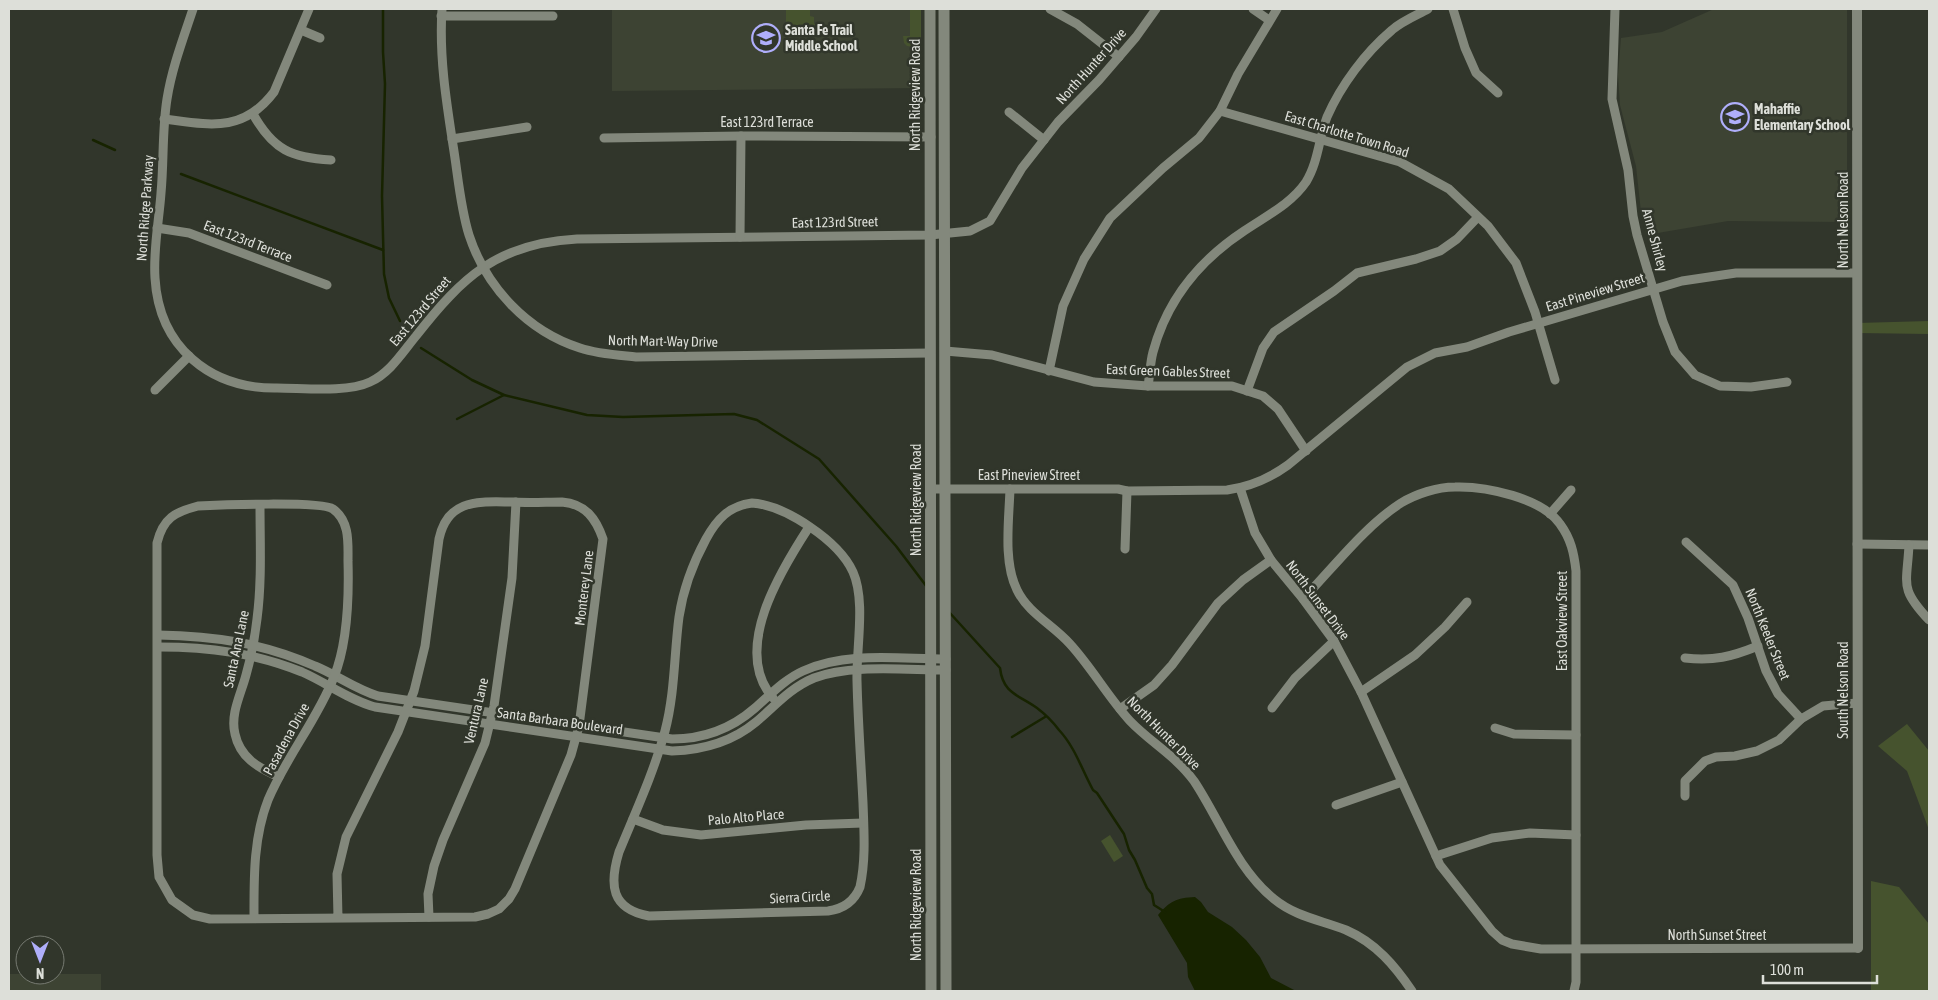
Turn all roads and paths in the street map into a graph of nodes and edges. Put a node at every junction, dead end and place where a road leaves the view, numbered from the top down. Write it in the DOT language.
graph roads {
  1 [pos="193,9"];
  2 [pos="309,9"];
  3 [pos="930,9"];
  4 [pos="944,9"];
  5 [pos="1050,9"];
  6 [pos="1156,9"];
  7 [pos="1253,9"];
  8 [pos="1277,9"];
  9 [pos="1428,9"];
  10 [pos="1453,9"];
  11 [pos="1615,9"];
  12 [pos="1857,9"];
  13 [pos="442,12"];
  14 [pos="552,16"];
  15 [pos="1269,20"];
  16 [pos="301,30"];
  17 [pos="320,38"];
  18 [pos="1119,57"];
  19 [pos="1498,93"];
  20 [pos="1220,111"];
  21 [pos="1009,112"];
  22 [pos="252,114"];
  23 [pos="164,119"];
  24 [pos="527,128"];
  25 [pos="740,136"];
  26 [pos="930,137"];
  27 [pos="604,138"];
  28 [pos="452,139"];
  29 [pos="1321,139"];
  30 [pos="1044,140"];
  31 [pos="332,160"];
  32 [pos="1478,217"];
  33 [pos="157,228"];
  34 [pos="930,235"];
  35 [pos="944,235"];
  36 [pos="740,237"];
  37 [pos="484,267"];
  38 [pos="1857,273"];
  39 [pos="327,285"];
  40 [pos="1654,289"];
  41 [pos="1538,324"];
  42 [pos="945,351"];
  43 [pos="930,353"];
  44 [pos="189,356"];
  45 [pos="1049,371"];
  46 [pos="1555,380"];
  47 [pos="1786,382"];
  48 [pos="1148,386"];
  49 [pos="155,390"];
  50 [pos="1247,391"];
  51 [pos="1856,432"];
  52 [pos="1306,450"];
  53 [pos="1240,488"];
  54 [pos="931,489"];
  55 [pos="945,489"];
  56 [pos="1010,489"];
  57 [pos="1572,490"];
  58 [pos="1127,491"];
  59 [pos="516,502"];
  60 [pos="260,505"];
  61 [pos="1550,514"];
  62 [pos="809,527"];
  63 [pos="1686,542"];
  64 [pos="1857,544"];
  65 [pos="1909,545"];
  66 [pos="1929,545"];
  67 [pos="1125,549"];
  68 [pos="1271,560"];
  69 [pos="1303,599"];
  70 [pos="1467,602"];
  71 [pos="1929,620"];
  72 [pos="158,635"];
  73 [pos="1334,641"];
  74 [pos="252,644"];
  75 [pos="1758,646"];
  76 [pos="159,647"];
  77 [pos="250,655"];
  78 [pos="1685,658"];
  79 [pos="857,659"];
  80 [pos="931,665"];
  81 [pos="946,665"];
  82 [pos="857,670"];
  83 [pos="334,676"];
  84 [pos="330,686"];
  85 [pos="1361,692"];
  86 [pos="770,694"];
  87 [pos="410,701"];
  88 [pos="777,702"];
  89 [pos="1857,703"];
  90 [pos="1272,708"];
  91 [pos="1120,709"];
  92 [pos="406,712"];
  93 [pos="492,714"];
  94 [pos="1801,719"];
  95 [pos="490,724"];
  96 [pos="579,726"];
  97 [pos="1495,728"];
  98 [pos="1576,735"];
  99 [pos="576,737"];
  100 [pos="663,739"];
  101 [pos="659,750"];
  102 [pos="279,777"];
  103 [pos="1402,782"];
  104 [pos="1685,796"];
  105 [pos="1336,805"];
  106 [pos="633,819"];
  107 [pos="864,823"];
  108 [pos="1576,835"];
  109 [pos="1436,856"];
  110 [pos="429,917"];
  111 [pos="338,918"];
  112 [pos="254,919"];
  113 [pos="1858,948"];
  114 [pos="1576,949"];
  115 [pos="931,991"];
  116 [pos="946,991"];
  117 [pos="1412,991"];
  118 [pos="1574,991"];
  1 -- 23 [label="street, North Ridge Parkway"];
  2 -- 16 [label="street"];
  3 -- 26 [label="main road, North Ridgeview Road"];
  4 -- 35 [label="main road, North Ridgeview Road"];
  5 -- 18 [label="street"];
  6 -- 18 [label="street, North Hunter Drive"];
  7 -- 15 [label="street"];
  8 -- 15 [label="street"];
  9 -- 29 [label="street"];
  10 -- 19 [label="street"];
  11 -- 40 [label="street, Anne Shirley"];
  12 -- 38 [label="street, North Nelson Road"];
  13 -- 14 [label="street"];
  13 -- 28 [label="street, North Mart-Way Drive"];
  15 -- 20 [label="street"];
  16 -- 17 [label="street"];
  16 -- 22 [label="street"];
  18 -- 30 [label="street, North Hunter Drive"];
  20 -- 29 [label="street, East Charlotte Town Road"];
  20 -- 45 [label="street"];
  21 -- 30 [label="street"];
  22 -- 23 [label="street"];
  22 -- 31 [label="street"];
  23 -- 33 [label="street, North Ridge Parkway"];
  24 -- 28 [label="street"];
  25 -- 26 [label="street, East 123rd Terrace"];
  25 -- 27 [label="street, East 123rd Terrace"];
  25 -- 36 [label="street"];
  26 -- 34 [label="main road, North Ridgeview Road"];
  28 -- 37 [label="street, North Mart-Way Drive"];
  29 -- 32 [label="street, East Charlotte Town Road"];
  29 -- 48 [label="street"];
  30 -- 35 [label="street, North Hunter Drive"];
  32 -- 41 [label="street, East Charlotte Town Road"];
  32 -- 50 [label="street"];
  33 -- 39 [label="street, East 123rd Terrace"];
  33 -- 44 [label="street, North Ridge Parkway"];
  34 -- 35 [label="street, North Hunter Drive"];
  34 -- 36 [label="street, East 123rd Street"];
  34 -- 43 [label="main road, North Ridgeview Road"];
  35 -- 42 [label="main road, North Ridgeview Road"];
  36 -- 37 [label="street, East 123rd Street"];
  37 -- 43 [label="street, North Mart-Way Drive"];
  37 -- 44 [label="street, East 123rd Street"];
  38 -- 40 [label="street, East Pineview Street"];
  38 -- 51 [label="street, North Nelson Road"];
  40 -- 41 [label="street, East Pineview Street"];
  40 -- 47 [label="street, Anne Shirley"];
  41 -- 46 [label="street, East Charlotte Town Road"];
  41 -- 52 [label="street, East Pineview Street"];
  42 -- 45 [label="street, East Green Gables Street"];
  42 -- 55 [label="main road, North Ridgeview Road"];
  43 -- 54 [label="main road, North Ridgeview Road"];
  44 -- 49 [label="street"];
  45 -- 48 [label="street, East Green Gables Street"];
  48 -- 50 [label="street, East Green Gables Street"];
  50 -- 52 [label="street, East Green Gables Street"];
  51 -- 64 [label="street, South Nelson Road"];
  52 -- 53 [label="street, East Pineview Street"];
  53 -- 58 [label="street, East Pineview Street"];
  53 -- 68 [label="street, North Sunset Drive"];
  54 -- 55 [label="street, East Pineview Street"];
  54 -- 80 [label="main road, North Ridgeview Road"];
  55 -- 56 [label="street, East Pineview Street"];
  55 -- 81 [label="main road, North Ridgeview Road"];
  56 -- 58 [label="street, East Pineview Street"];
  56 -- 91 [label="street, North Hunter Drive"];
  57 -- 61 [label="street"];
  58 -- 67 [label="street"];
  59 -- 87 [label="street, Monterey Lane"];
  59 -- 93 [label="street, Ventura Lane"];
  59 -- 96 [label="street, Monterey Lane"];
  60 -- 72 [label="street, Pasadena Drive"];
  60 -- 74 [label="street, Santa Ana Lane"];
  60 -- 83 [label="street, Pasadena Drive"];
  61 -- 69 [label="street, East Oakview Street"];
  61 -- 98 [label="street, East Oakview Street"];
  62 -- 79 [label="street, Sierra Circle"];
  62 -- 86 [label="street"];
  62 -- 100 [label="street, Sierra Circle"];
  63 -- 75 [label="street, North Keeler Street"];
  64 -- 65 [label="street"];
  64 -- 89 [label="street, South Nelson Road"];
  65 -- 66 [label="street"];
  65 -- 71 [label="street"];
  68 -- 69 [label="street, North Sunset Drive"];
  68 -- 91 [label="street"];
  69 -- 73 [label="street, North Sunset Drive"];
  70 -- 85 [label="street"];
  72 -- 74 [label="street, Santa Barbara Boulevard"];
  72 -- 76 [label="street, Pasadena Drive"];
  73 -- 85 [label="street, North Sunset Drive"];
  73 -- 90 [label="street"];
  74 -- 77 [label="street, Santa Ana Lane"];
  74 -- 83 [label="street, Santa Barbara Boulevard"];
  75 -- 78 [label="street"];
  75 -- 94 [label="street, North Keeler Street"];
  76 -- 77 [label="street, Santa Barbara Boulevard"];
  76 -- 112 [label="street, Pasadena Drive"];
  77 -- 84 [label="street, Santa Barbara Boulevard"];
  77 -- 102 [label="street, Santa Ana Lane"];
  79 -- 80 [label="street, Santa Barbara Boulevard"];
  79 -- 82 [label="street, Sierra Circle"];
  79 -- 86 [label="street, Santa Barbara Boulevard"];
  80 -- 81 [label="street, Santa Barbara Boulevard"];
  80 -- 82 [label="street, Santa Barbara Boulevard"];
  80 -- 115 [label="main road, North Ridgeview Road"];
  81 -- 116 [label="main road, North Ridgeview Road"];
  82 -- 88 [label="street, Santa Barbara Boulevard"];
  82 -- 107 [label="street, Sierra Circle"];
  83 -- 84 [label="street, Pasadena Drive"];
  83 -- 87 [label="street, Santa Barbara Boulevard"];
  84 -- 92 [label="street, Santa Barbara Boulevard"];
  84 -- 102 [label="street, Pasadena Drive"];
  85 -- 103 [label="street, North Sunset Drive"];
  86 -- 88 [label="street"];
  86 -- 100 [label="street, Santa Barbara Boulevard"];
  87 -- 92 [label="street, Monterey Lane"];
  87 -- 93 [label="street, Santa Barbara Boulevard"];
  88 -- 101 [label="street, Santa Barbara Boulevard"];
  89 -- 94 [label="street"];
  89 -- 113 [label="street, South Nelson Road"];
  91 -- 117 [label="street, North Hunter Drive"];
  92 -- 95 [label="street, Santa Barbara Boulevard"];
  92 -- 111 [label="street, Monterey Lane"];
  93 -- 95 [label="street, Ventura Lane"];
  93 -- 96 [label="street, Santa Barbara Boulevard"];
  94 -- 104 [label="street"];
  95 -- 99 [label="street, Santa Barbara Boulevard"];
  95 -- 110 [label="street, Ventura Lane"];
  96 -- 99 [label="street, Monterey Lane"];
  96 -- 100 [label="street, Santa Barbara Boulevard"];
  97 -- 98 [label="street"];
  98 -- 108 [label="street, East Oakview Street"];
  99 -- 101 [label="street, Santa Barbara Boulevard"];
  99 -- 110 [label="street, Monterey Lane"];
  100 -- 101 [label="street, Sierra Circle"];
  101 -- 106 [label="street, Sierra Circle"];
  102 -- 112 [label="street, Pasadena Drive"];
  103 -- 105 [label="street"];
  103 -- 109 [label="street, North Sunset Drive"];
  106 -- 107 [label="street, Palo Alto Place"];
  106 -- 107 [label="street, Sierra Circle"];
  108 -- 109 [label="street"];
  108 -- 114 [label="street, East Oakview Street"];
  109 -- 114 [label="street, North Sunset Drive"];
  110 -- 111 [label="street, Monterey Lane"];
  111 -- 112 [label="street, Monterey Lane"];
  113 -- 114 [label="street, North Sunset Street"];
  114 -- 118 [label="street"];
}
